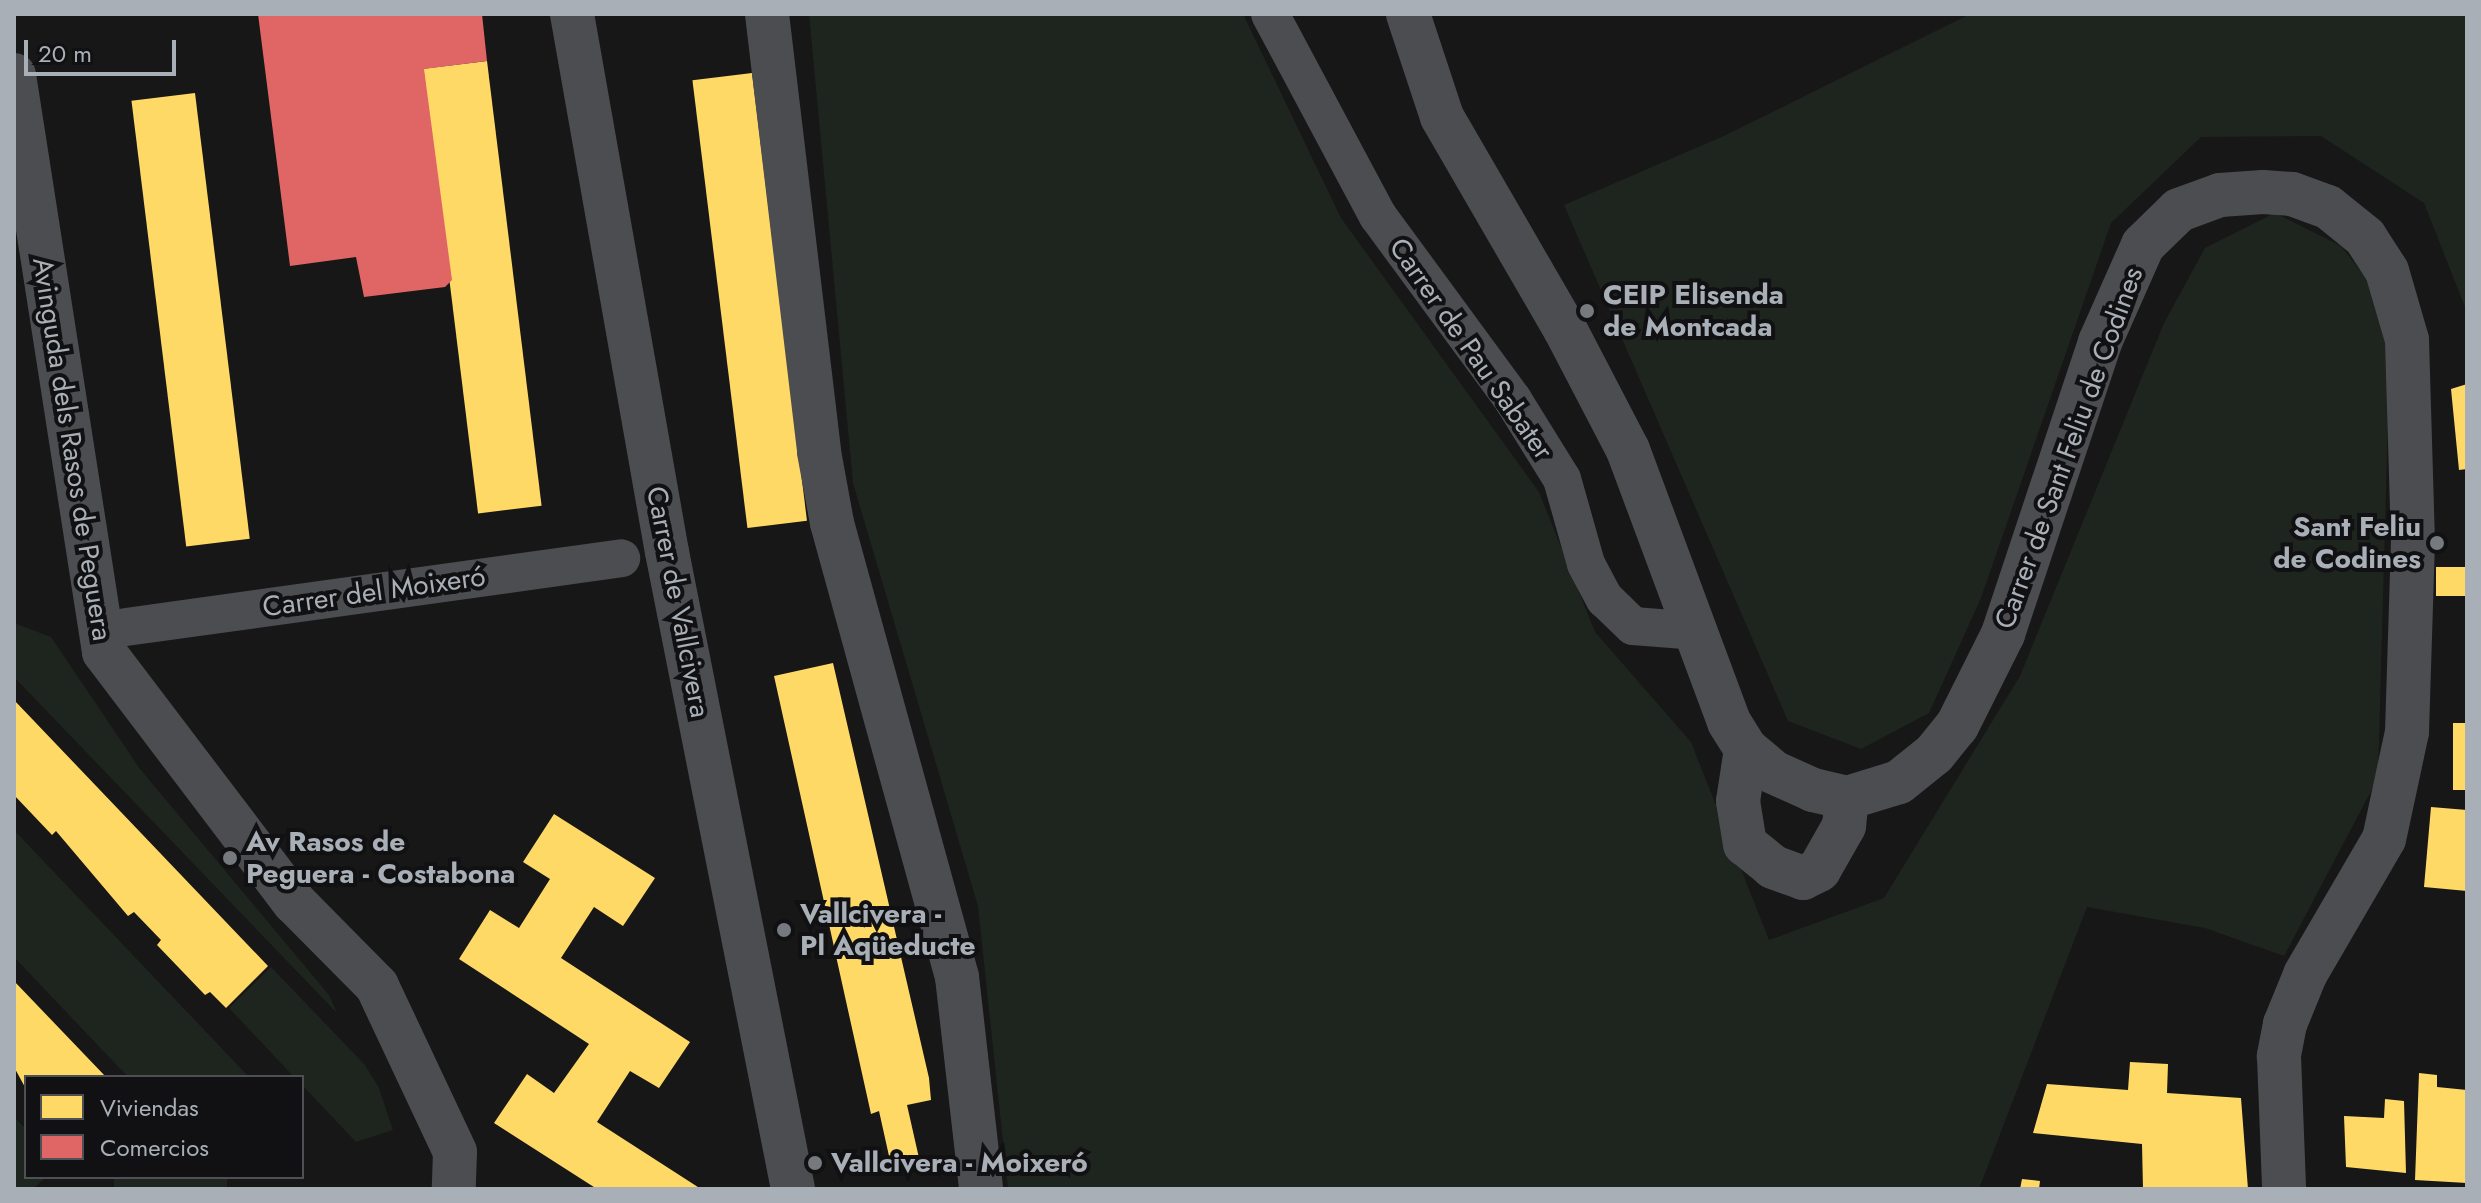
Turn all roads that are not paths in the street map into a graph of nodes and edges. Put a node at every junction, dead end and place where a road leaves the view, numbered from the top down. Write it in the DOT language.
graph roads {
  1 [pos="572,14"];
  2 [pos="767,14"];
  3 [pos="1270,14"];
  4 [pos="1408,14"];
  5 [pos="14,75"];
  6 [pos="621,558"];
  7 [pos="126,627"];
  8 [pos="1698,631"];
  9 [pos="1746,749"];
  10 [pos="1847,798"];
  11 [pos="454,1189"];
  12 [pos="793,1189"];
  13 [pos="981,1189"];
  14 [pos="2284,1189"];
  1 -- 12 [label="street, Carrer de Vallcivera"];
  2 -- 13 [label="street"];
  3 -- 8 [label="street, Carrer de Pau Sabater"];
  4 -- 8 [label="street"];
  5 -- 11 [label="street, Avinguda dels Rasos de Peguera"];
  6 -- 7 [label="street, Carrer del Moixeró"];
  8 -- 9 [label="street"];
  9 -- 10 [label="street"];
  9 -- 10 [label="street"];
  10 -- 14 [label="street, Carrer de Sant Feliu de Codines"];
}
